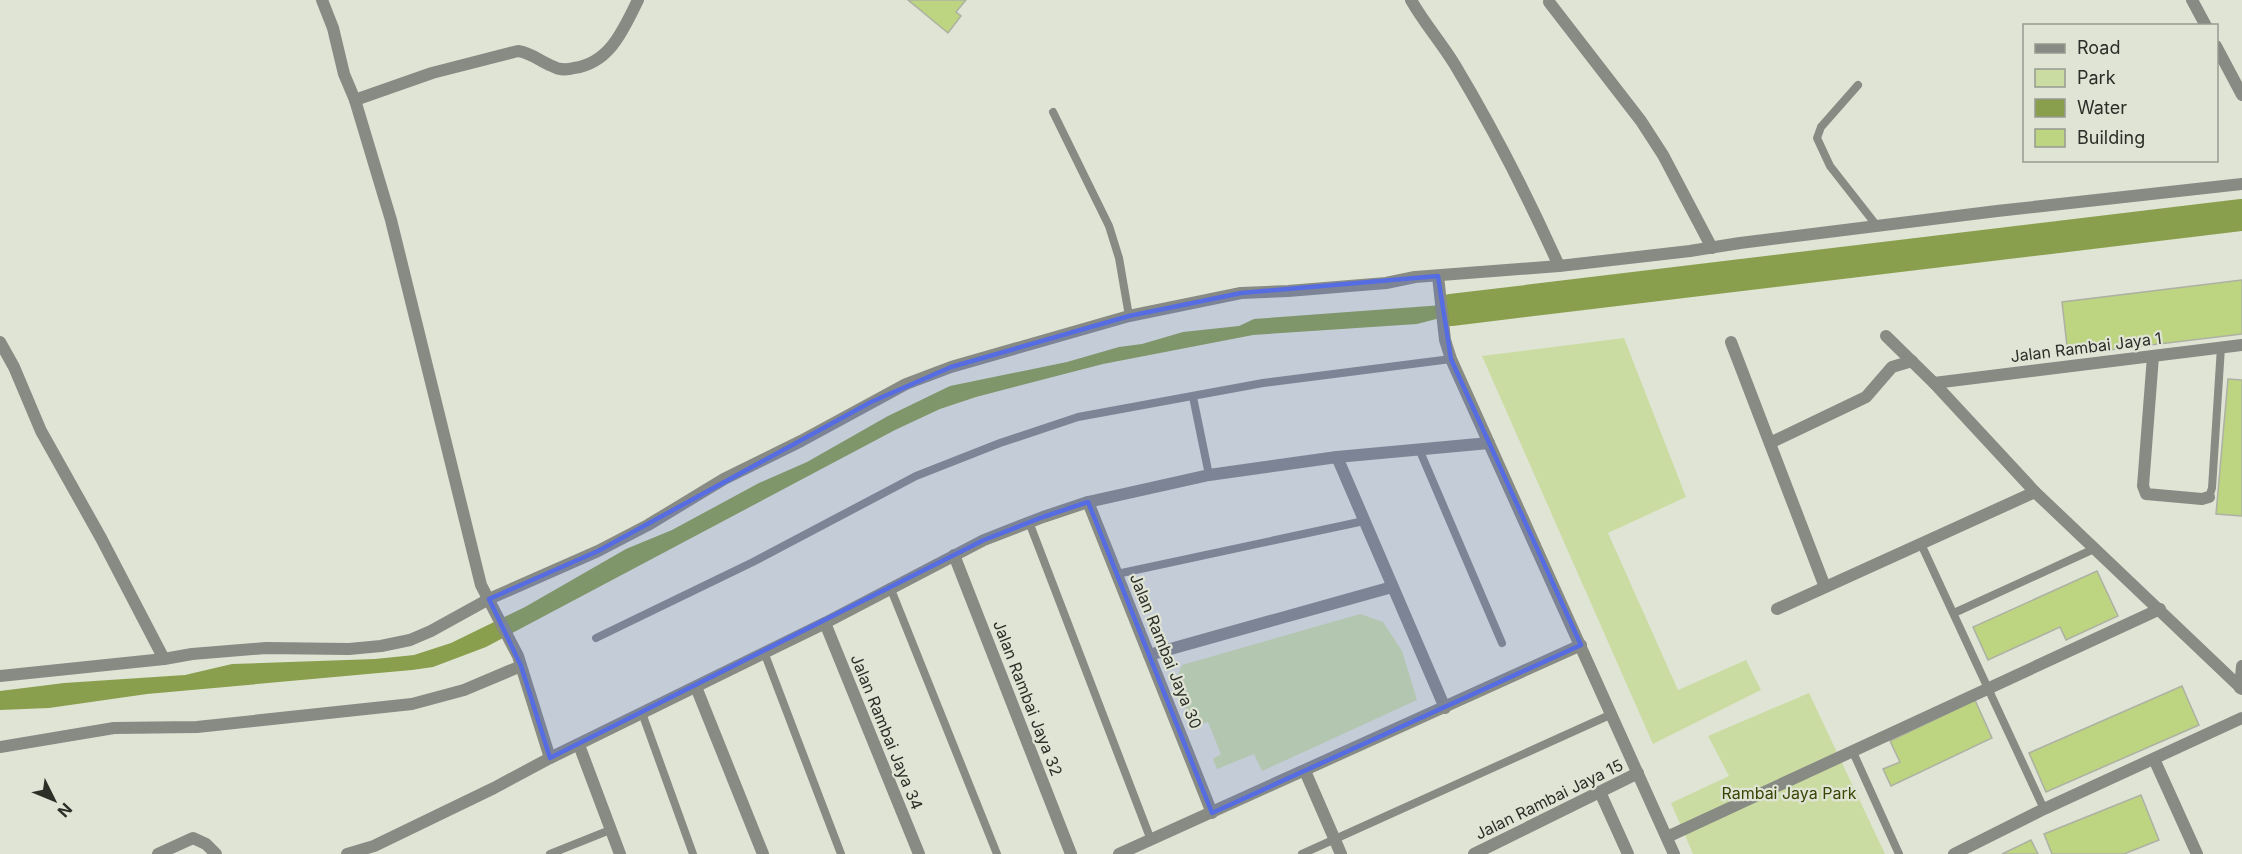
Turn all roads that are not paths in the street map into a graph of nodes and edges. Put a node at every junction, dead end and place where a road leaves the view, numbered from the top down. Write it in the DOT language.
graph roads {
  1 [pos="322,0"];
  2 [pos="638,0"];
  3 [pos="1411,0"];
  4 [pos="2192,0"];
  5 [pos="1549,2"];
  6 [pos="2205,24"];
  7 [pos="2218,48"];
  8 [pos="1858,85"];
  9 [pos="2242,95"];
  10 [pos="355,100"];
  11 [pos="1053,112"];
  12 [pos="2242,184"];
  13 [pos="1877,226"];
  14 [pos="1712,248"];
  15 [pos="1559,266"];
  16 [pos="1438,276"];
  17 [pos="1129,316"];
  18 [pos="1886,336"];
  19 [pos="0,342"];
  20 [pos="1731,342"];
  21 [pos="2242,345"];
  22 [pos="2221,347"];
  23 [pos="2153,356"];
  24 [pos="1451,359"];
  25 [pos="1912,361"];
  26 [pos="1934,383"];
  27 [pos="1193,397"];
  28 [pos="1489,443"];
  29 [pos="1770,443"];
  30 [pos="1419,449"];
  31 [pos="1337,457"];
  32 [pos="1209,475"];
  33 [pos="2035,492"];
  34 [pos="2209,497"];
  35 [pos="1088,502"];
  36 [pos="1364,521"];
  37 [pos="1029,522"];
  38 [pos="1921,543"];
  39 [pos="2096,548"];
  40 [pos="954,555"];
  41 [pos="1117,574"];
  42 [pos="890,587"];
  43 [pos="1392,587"];
  44 [pos="1825,587"];
  45 [pos="489,599"];
  46 [pos="1777,609"];
  47 [pos="2160,609"];
  48 [pos="1954,613"];
  49 [pos="825,623"];
  50 [pos="596,638"];
  51 [pos="1502,643"];
  52 [pos="1581,645"];
  53 [pos="764,652"];
  54 [pos="1149,655"];
  55 [pos="164,659"];
  56 [pos="519,662"];
  57 [pos="2242,666"];
  58 [pos="0,676"];
  59 [pos="696,687"];
  60 [pos="1988,688"];
  61 [pos="2241,689"];
  62 [pos="1445,708"];
  63 [pos="642,713"];
  64 [pos="1612,714"];
  65 [pos="2242,718"];
  66 [pos="579,745"];
  67 [pos="0,747"];
  68 [pos="1852,750"];
  69 [pos="550,758"];
  70 [pos="2154,759"];
  71 [pos="1305,771"];
  72 [pos="1638,773"];
  73 [pos="1600,792"];
  74 [pos="2044,809"];
  75 [pos="1212,813"];
  76 [pos="610,830"];
  77 [pos="1667,837"];
  78 [pos="1151,840"];
  79 [pos="1334,840"];
  80 [pos="375,850"];
  81 [pos="158,854"];
  82 [pos="216,854"];
  83 [pos="347,854"];
  84 [pos="550,854"];
  85 [pos="620,854"];
  86 [pos="693,854"];
  87 [pos="763,854"];
  88 [pos="841,854"];
  89 [pos="918,854"];
  90 [pos="997,854"];
  91 [pos="1071,854"];
  92 [pos="1119,854"];
  93 [pos="1302,854"];
  94 [pos="1341,854"];
  95 [pos="1474,854"];
  96 [pos="1628,854"];
  97 [pos="1674,854"];
  98 [pos="1899,854"];
  99 [pos="1954,854"];
  100 [pos="2197,854"];
  1 -- 10 [label="street"];
  2 -- 10 [label="street"];
  3 -- 15 [label="street"];
  4 -- 6 [label="street"];
  5 -- 14 [label="street"];
  7 -- 9 [label="street"];
  8 -- 13 [label="lane"];
  10 -- 45 [label="street"];
  11 -- 17 [label="lane"];
  12 -- 13 [label="street"];
  13 -- 14 [label="street"];
  14 -- 15 [label="street"];
  15 -- 16 [label="street"];
  16 -- 17 [label="street"];
  16 -- 24 [label="street"];
  17 -- 45 [label="street"];
  18 -- 25 [label="street"];
  19 -- 55 [label="street"];
  20 -- 29 [label="street"];
  21 -- 22 [label="street, Jalan Rambai Jaya 1"];
  22 -- 23 [label="street, Jalan Rambai Jaya 1"];
  22 -- 34 [label="lane"];
  23 -- 26 [label="street, Jalan Rambai Jaya 1"];
  23 -- 34 [label="street"];
  24 -- 27 [label="lane"];
  24 -- 28 [label="street"];
  25 -- 26 [label="street"];
  25 -- 29 [label="street"];
  26 -- 33 [label="street"];
  27 -- 32 [label="lane"];
  27 -- 50 [label="lane"];
  28 -- 30 [label="street"];
  28 -- 52 [label="street"];
  29 -- 44 [label="street"];
  30 -- 31 [label="street"];
  30 -- 51 [label="lane"];
  31 -- 32 [label="street"];
  31 -- 36 [label="street"];
  32 -- 35 [label="street"];
  33 -- 38 [label="street"];
  33 -- 39 [label="street"];
  35 -- 37 [label="street"];
  35 -- 41 [label="street, Jalan Rambai Jaya 30"];
  36 -- 41 [label="lane"];
  36 -- 43 [label="street"];
  37 -- 40 [label="street"];
  37 -- 78 [label="lane"];
  38 -- 44 [label="street"];
  38 -- 48 [label="lane"];
  39 -- 47 [label="street"];
  39 -- 48 [label="lane"];
  40 -- 42 [label="street"];
  40 -- 91 [label="street, Jalan Rambai Jaya 32"];
  41 -- 54 [label="street, Jalan Rambai Jaya 30"];
  42 -- 49 [label="street"];
  42 -- 90 [label="lane"];
  43 -- 54 [label="street"];
  43 -- 62 [label="street"];
  44 -- 46 [label="street"];
  45 -- 55 [label="street"];
  45 -- 56 [label="street"];
  47 -- 60 [label="street"];
  47 -- 61 [label="street"];
  48 -- 60 [label="lane"];
  49 -- 53 [label="street"];
  49 -- 89 [label="street, Jalan Rambai Jaya 34"];
  52 -- 62 [label="street"];
  52 -- 64 [label="street"];
  53 -- 59 [label="street"];
  53 -- 88 [label="lane"];
  54 -- 75 [label="street, Jalan Rambai Jaya 30"];
  55 -- 58 [label="street"];
  56 -- 67 [label="street"];
  56 -- 69 [label="street"];
  57 -- 61 [label="street"];
  59 -- 63 [label="street"];
  59 -- 87 [label="street"];
  60 -- 68 [label="street"];
  60 -- 74 [label="lane"];
  62 -- 71 [label="street"];
  63 -- 66 [label="street"];
  63 -- 86 [label="lane"];
  64 -- 72 [label="street"];
  64 -- 79 [label="lane"];
  65 -- 70 [label="street"];
  66 -- 69 [label="street"];
  66 -- 76 [label="street"];
  68 -- 77 [label="street"];
  68 -- 98 [label="lane"];
  69 -- 80 [label="street"];
  70 -- 74 [label="street"];
  70 -- 100 [label="street"];
  71 -- 75 [label="street"];
  71 -- 79 [label="street"];
  72 -- 73 [label="street, Jalan Rambai Jaya 15"];
  72 -- 77 [label="street"];
  73 -- 95 [label="street, Jalan Rambai Jaya 15"];
  73 -- 96 [label="street"];
  74 -- 99 [label="street"];
  75 -- 78 [label="street"];
  76 -- 84 [label="lane"];
  76 -- 85 [label="street"];
  77 -- 97 [label="street"];
  78 -- 92 [label="street"];
  79 -- 93 [label="lane"];
  79 -- 94 [label="street"];
  80 -- 83 [label="street"];
  81 -- 82 [label="street"];
}
